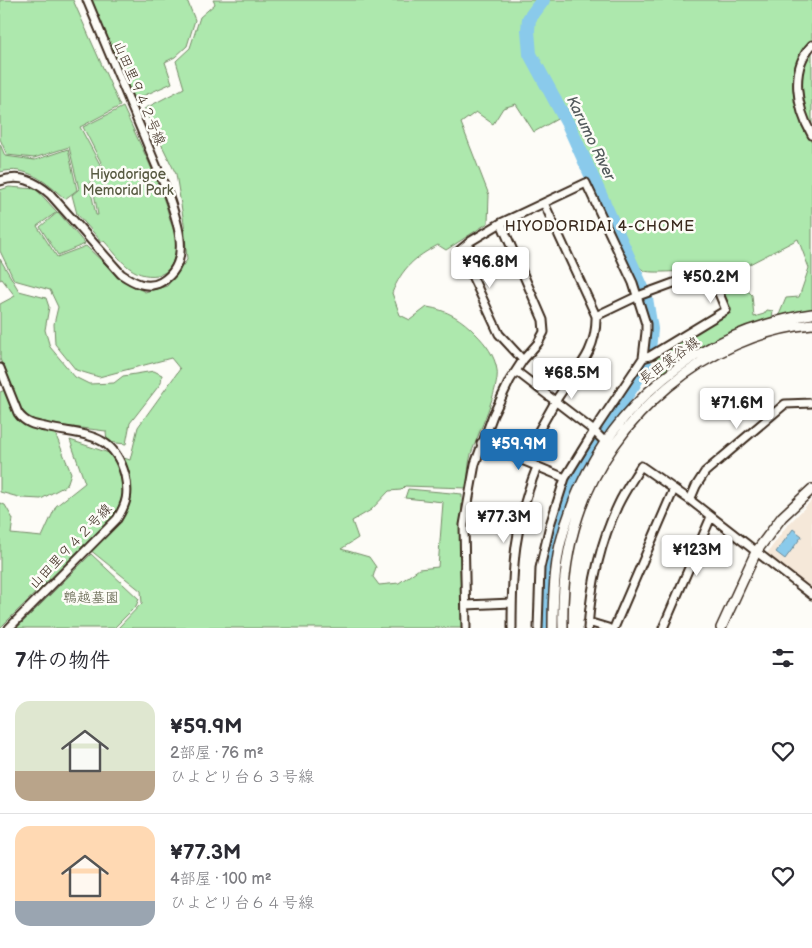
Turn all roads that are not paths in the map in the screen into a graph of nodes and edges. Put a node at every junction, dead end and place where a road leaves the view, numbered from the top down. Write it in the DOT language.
graph roads {
  1 [pos="87,0"];
  2 [pos="812,44"];
  3 [pos="812,135"];
  4 [pos="0,181"];
  5 [pos="544,203"];
  6 [pos="501,223"];
  7 [pos="638,296"];
  8 [pos="812,314"];
  9 [pos="596,316"];
  10 [pos="812,324"];
  11 [pos="643,358"];
  12 [pos="523,360"];
  13 [pos="0,368"];
  14 [pos="516,371"];
  15 [pos="556,402"];
  16 [pos="812,403"];
  17 [pos="594,431"];
  18 [pos="481,443"];
  19 [pos="609,445"];
  20 [pos="523,460"];
  21 [pos="537,467"];
  22 [pos="565,478"];
  23 [pos="674,489"];
  24 [pos="812,489"];
  25 [pos="690,500"];
  26 [pos="711,517"];
  27 [pos="756,552"];
  28 [pos="812,595"];
  29 [pos="512,603"];
  30 [pos="466,605"];
  31 [pos="588,625"];
  32 [pos="10,628"];
  33 [pos="466,628"];
  34 [pos="512,628"];
  35 [pos="538,628"];
  36 [pos="553,628"];
  37 [pos="562,628"];
  38 [pos="608,628"];
  39 [pos="614,628"];
  40 [pos="663,628"];
  41 [pos="721,628"];
  1 -- 4 [label="street, 山田里９４２号線"];
  2 -- 3 [label="street"];
  5 -- 6 [label="street"];
  5 -- 7 [label="street"];
  5 -- 9 [label="street"];
  6 -- 12 [label="street"];
  6 -- 12 [label="street"];
  7 -- 9 [label="street"];
  7 -- 11 [label="street"];
  7 -- 11 [label="street"];
  8 -- 19 [label="street, 長田箕谷線"];
  9 -- 15 [label="street"];
  10 -- 19 [label="street, 長田箕谷線"];
  11 -- 17 [label="street"];
  12 -- 14 [label="street"];
  13 -- 32 [label="street, 山田里９４２号線"];
  14 -- 15 [label="street"];
  14 -- 18 [label="street"];
  15 -- 17 [label="street"];
  15 -- 20 [label="street"];
  16 -- 25 [label="street"];
  17 -- 19 [label="street"];
  17 -- 22 [label="street"];
  18 -- 20 [label="street"];
  18 -- 30 [label="street"];
  19 -- 36 [label="street, 長田箕谷線"];
  19 -- 37 [label="street, 長田箕谷線"];
  20 -- 21 [label="street"];
  21 -- 22 [label="street"];
  21 -- 29 [label="street"];
  22 -- 35 [label="street"];
  23 -- 25 [label="street"];
  23 -- 31 [label="street"];
  23 -- 39 [label="street"];
  24 -- 27 [label="street"];
  25 -- 26 [label="street"];
  26 -- 27 [label="street"];
  26 -- 40 [label="street"];
  27 -- 28 [label="street"];
  27 -- 41 [label="street"];
  29 -- 30 [label="street"];
  29 -- 34 [label="street"];
  30 -- 33 [label="street"];
  31 -- 38 [label="street"];
}
